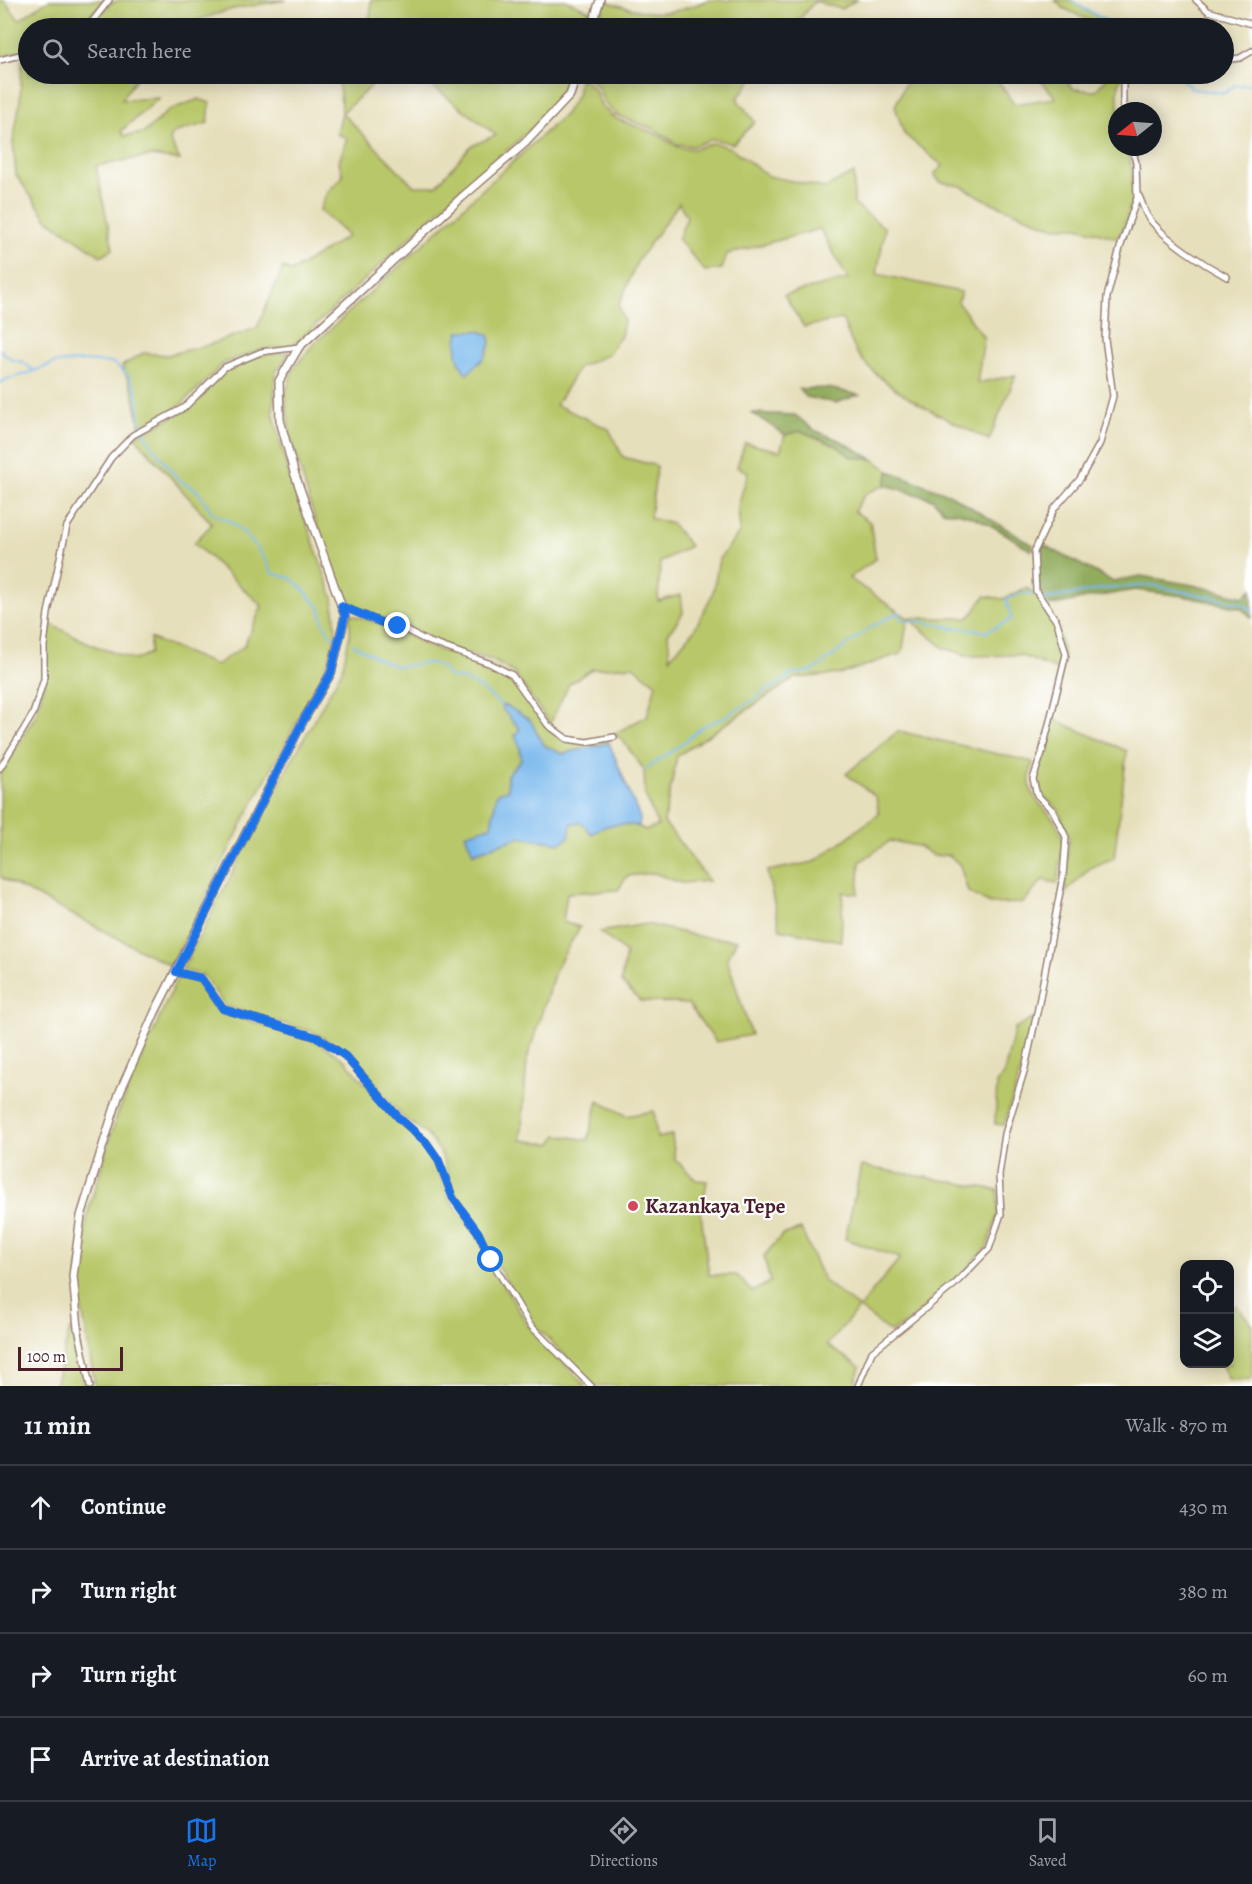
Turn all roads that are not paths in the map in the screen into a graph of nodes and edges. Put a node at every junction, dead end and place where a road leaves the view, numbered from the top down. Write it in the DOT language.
graph roads {
  1 [pos="109,0"];
  2 [pos="600,0"];
  3 [pos="1196,0"];
  4 [pos="95,18"];
  5 [pos="594,18"];
  6 [pos="1232,18"];
  7 [pos="1234,19"];
  8 [pos="1252,24"];
  9 [pos="1252,51"];
  10 [pos="18,56"];
  11 [pos="1234,59"];
  12 [pos="0,60"];
  13 [pos="574,84"];
  14 [pos="1123,84"];
  15 [pos="1123,102"];
  16 [pos="1134,156"];
  17 [pos="1137,191"];
  18 [pos="1227,277"];
  19 [pos="299,347"];
  20 [pos="341,606"];
  21 [pos="614,737"];
  22 [pos="0,768"];
  23 [pos="176,972"];
  24 [pos="78,1328"];
  25 [pos="90,1386"];
  26 [pos="591,1386"];
  27 [pos="858,1386"];
  1 -- 4 [label="street"];
  2 -- 5 [label="street"];
  3 -- 6 [label="street"];
  7 -- 8 [label="street"];
  9 -- 11 [label="street"];
  10 -- 12 [label="street"];
  13 -- 19 [label="street"];
  14 -- 15 [label="street"];
  16 -- 17 [label="street"];
  17 -- 18 [label="street"];
  17 -- 27 [label="street"];
  19 -- 20 [label="street"];
  19 -- 22 [label="street"];
  20 -- 21 [label="street"];
  20 -- 23 [label="street"];
  23 -- 24 [label="street"];
  23 -- 26 [label="street"];
  24 -- 25 [label="street"];
}
